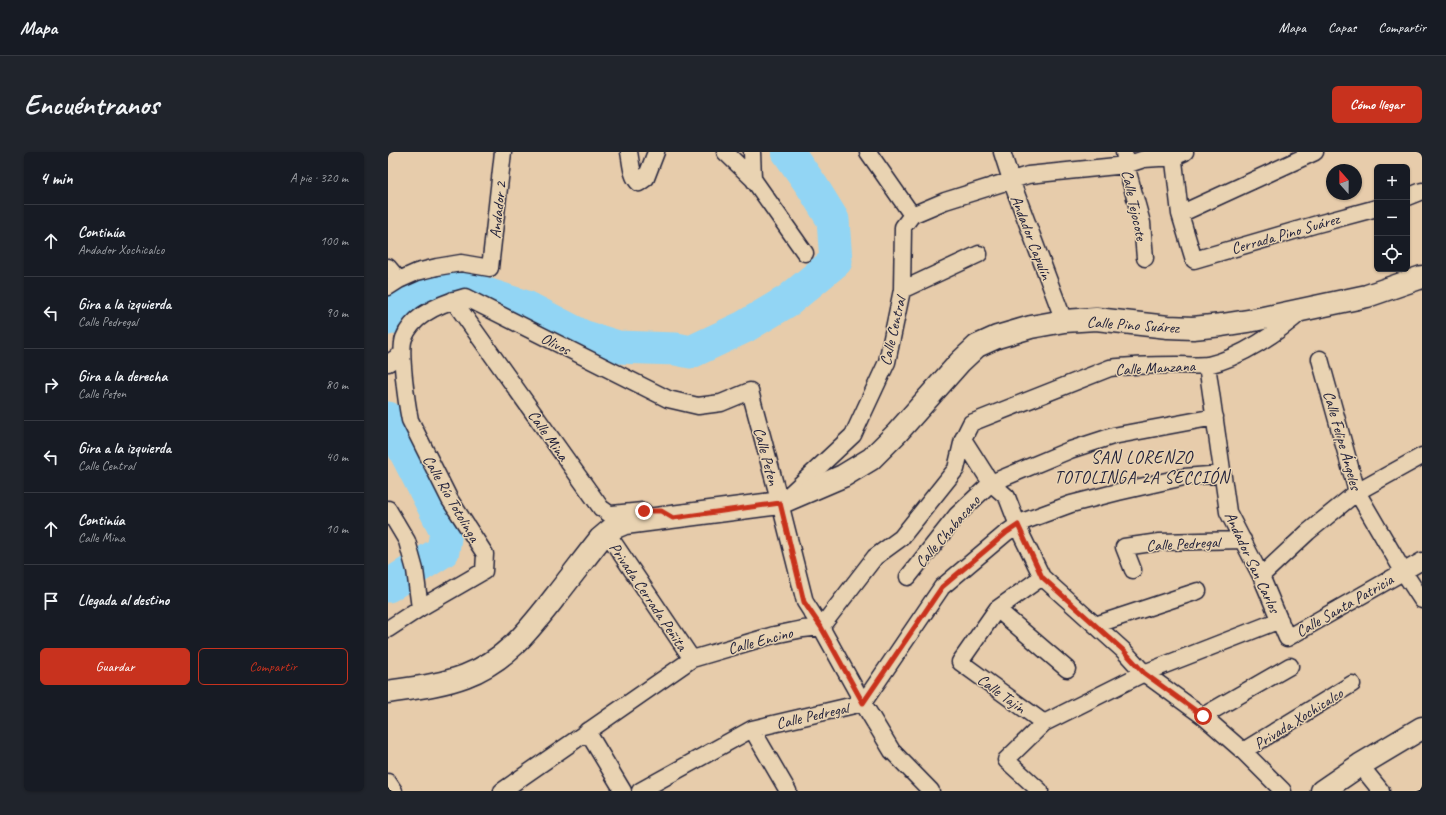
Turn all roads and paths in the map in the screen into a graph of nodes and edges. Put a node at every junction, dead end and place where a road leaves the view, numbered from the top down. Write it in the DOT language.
graph roads {
  1 [pos="503,152"];
  2 [pos="629,152"];
  3 [pos="656,152"];
  4 [pos="725,152"];
  5 [pos="752,152"];
  6 [pos="868,152"];
  7 [pos="1002,152"];
  8 [pos="1315,152"];
  9 [pos="1177,154"];
  10 [pos="1125,158"];
  11 [pos="753,179"];
  12 [pos="1011,180"];
  13 [pos="1422,191"];
  14 [pos="1410,196"];
  15 [pos="1374,209"];
  16 [pos="1180,214"];
  17 [pos="912,215"];
  18 [pos="805,253"];
  19 [pos="979,254"];
  20 [pos="1145,258"];
  21 [pos="388,267"];
  22 [pos="1422,277"];
  23 [pos="393,284"];
  24 [pos="902,290"];
  25 [pos="453,300"];
  26 [pos="1303,310"];
  27 [pos="1064,321"];
  28 [pos="402,354"];
  29 [pos="1320,359"];
  30 [pos="388,363"];
  31 [pos="1207,365"];
  32 [pos="750,390"];
  33 [pos="1215,417"];
  34 [pos="963,440"];
  35 [pos="1422,456"];
  36 [pos="1222,474"];
  37 [pos="991,484"];
  38 [pos="1357,492"];
  39 [pos="780,503"];
  40 [pos="388,509"];
  41 [pos="673,518"];
  42 [pos="1018,525"];
  43 [pos="607,533"];
  44 [pos="1243,540"];
  45 [pos="1422,561"];
  46 [pos="1133,570"];
  47 [pos="1403,571"];
  48 [pos="1261,576"];
  49 [pos="908,577"];
  50 [pos="1042,577"];
  51 [pos="1198,591"];
  52 [pos="1422,600"];
  53 [pos="420,608"];
  54 [pos="997,609"];
  55 [pos="1280,620"];
  56 [pos="1095,625"];
  57 [pos="821,627"];
  58 [pos="388,629"];
  59 [pos="1287,638"];
  60 [pos="692,659"];
  61 [pos="1290,666"];
  62 [pos="1067,670"];
  63 [pos="1144,673"];
  64 [pos="1352,684"];
  65 [pos="388,692"];
  66 [pos="863,703"];
  67 [pos="1203,716"];
  68 [pos="1044,723"];
  69 [pos="1422,728"];
  70 [pos="752,729"];
  71 [pos="587,731"];
  72 [pos="1243,751"];
  73 [pos="1360,765"];
  74 [pos="388,782"];
  75 [pos="394,791"];
  76 [pos="502,791"];
  77 [pos="623,791"];
  78 [pos="640,791"];
  79 [pos="788,791"];
  80 [pos="931,791"];
  81 [pos="1040,791"];
  82 [pos="1283,791"];
  83 [pos="1322,791"];
  84 [pos="1381,791"];
  1 -- 23 [label="street, Andador 2"];
  2 -- 3 [label="street"];
  4 -- 11 [label="street"];
  5 -- 11 [label="street"];
  6 -- 17 [label="street"];
  7 -- 12 [label="street, Andador Capulín"];
  8 -- 16 [label="street"];
  9 -- 10 [label="street"];
  9 -- 16 [label="street"];
  10 -- 12 [label="street"];
  10 -- 20 [label="street, Calle Tejocote"];
  11 -- 18 [label="street"];
  12 -- 17 [label="street"];
  12 -- 27 [label="street, Andador Capulín"];
  13 -- 14 [label="street"];
  15 -- 16 [label="street, Cerrada Pino Suárez"];
  17 -- 24 [label="street, Calle Central"];
  19 -- 24 [label="street"];
  21 -- 23 [label="street"];
  22 -- 26 [label="street, Calle Pino Suárez"];
  24 -- 39 [label="street, Calle Central"];
  25 -- 28 [label="street, Olivos"];
  25 -- 32 [label="street, Olivos"];
  25 -- 41 [label="street, Calle Mina"];
  26 -- 27 [label="street, Calle Pino Suárez"];
  26 -- 31 [label="street, Calle Manzana"];
  27 -- 39 [label="street, Calle Pino Suárez"];
  28 -- 30 [label="street"];
  28 -- 53 [label="street, Calle Río Totolinga"];
  29 -- 38 [label="street, Calle Felipe Ángeles"];
  31 -- 33 [label="street, Andador San Carlos"];
  31 -- 34 [label="street, Calle Manzana"];
  32 -- 39 [label="street, Calle Peten"];
  33 -- 36 [label="street, Andador San Carlos"];
  33 -- 37 [label="street, Calle Chabacano"];
  34 -- 37 [label="street"];
  34 -- 57 [label="street"];
  35 -- 38 [label="street"];
  36 -- 42 [label="street, Calle Pedregal"];
  36 -- 44 [label="street, Andador San Carlos"];
  37 -- 42 [label="street"];
  37 -- 49 [label="street, Calle Chabacano"];
  38 -- 47 [label="street, Calle Felipe Ángeles"];
  38 -- 48 [label="street"];
  39 -- 41 [label="street"];
  39 -- 57 [label="street, Calle Peten"];
  40 -- 53 [label="street"];
  41 -- 43 [label="street"];
  42 -- 50 [label="street"];
  42 -- 66 [label="street, Calle Pedregal"];
  43 -- 60 [label="street, Privada Cerrada Peñita"];
  43 -- 65 [label="street"];
  44 -- 46 [label="street, Calle Pedregal"];
  44 -- 48 [label="street, Andador San Carlos"];
  45 -- 47 [label="street, Calle Santa Patricia"];
  47 -- 52 [label="street, Calle Felipe Ángeles"];
  47 -- 59 [label="street, Calle Santa Patricia"];
  48 -- 55 [label="street, Andador San Carlos"];
  50 -- 54 [label="street"];
  50 -- 56 [label="street"];
  51 -- 56 [label="street"];
  53 -- 58 [label="street"];
  54 -- 62 [label="street"];
  54 -- 68 [label="street, Calle Tajín"];
  55 -- 59 [label="street, Andador San Carlos"];
  55 -- 63 [label="street"];
  56 -- 63 [label="street"];
  57 -- 60 [label="street, Calle Encino"];
  57 -- 66 [label="street, Calle Peten"];
  60 -- 71 [label="street, Calle Encino"];
  61 -- 67 [label="street"];
  63 -- 67 [label="street"];
  63 -- 68 [label="street"];
  64 -- 72 [label="street, Privada Xochicalco"];
  66 -- 70 [label="street, Calle Pedregal"];
  66 -- 80 [label="street, Calle Peten"];
  67 -- 72 [label="street"];
  68 -- 81 [label="street"];
  69 -- 73 [label="street"];
  70 -- 78 [label="street, Calle Pedregal"];
  70 -- 79 [label="street"];
  71 -- 76 [label="street, Calle Encino"];
  71 -- 77 [label="street"];
  72 -- 82 [label="street"];
  73 -- 83 [label="street"];
  73 -- 84 [label="street"];
  74 -- 75 [label="street"];
}
